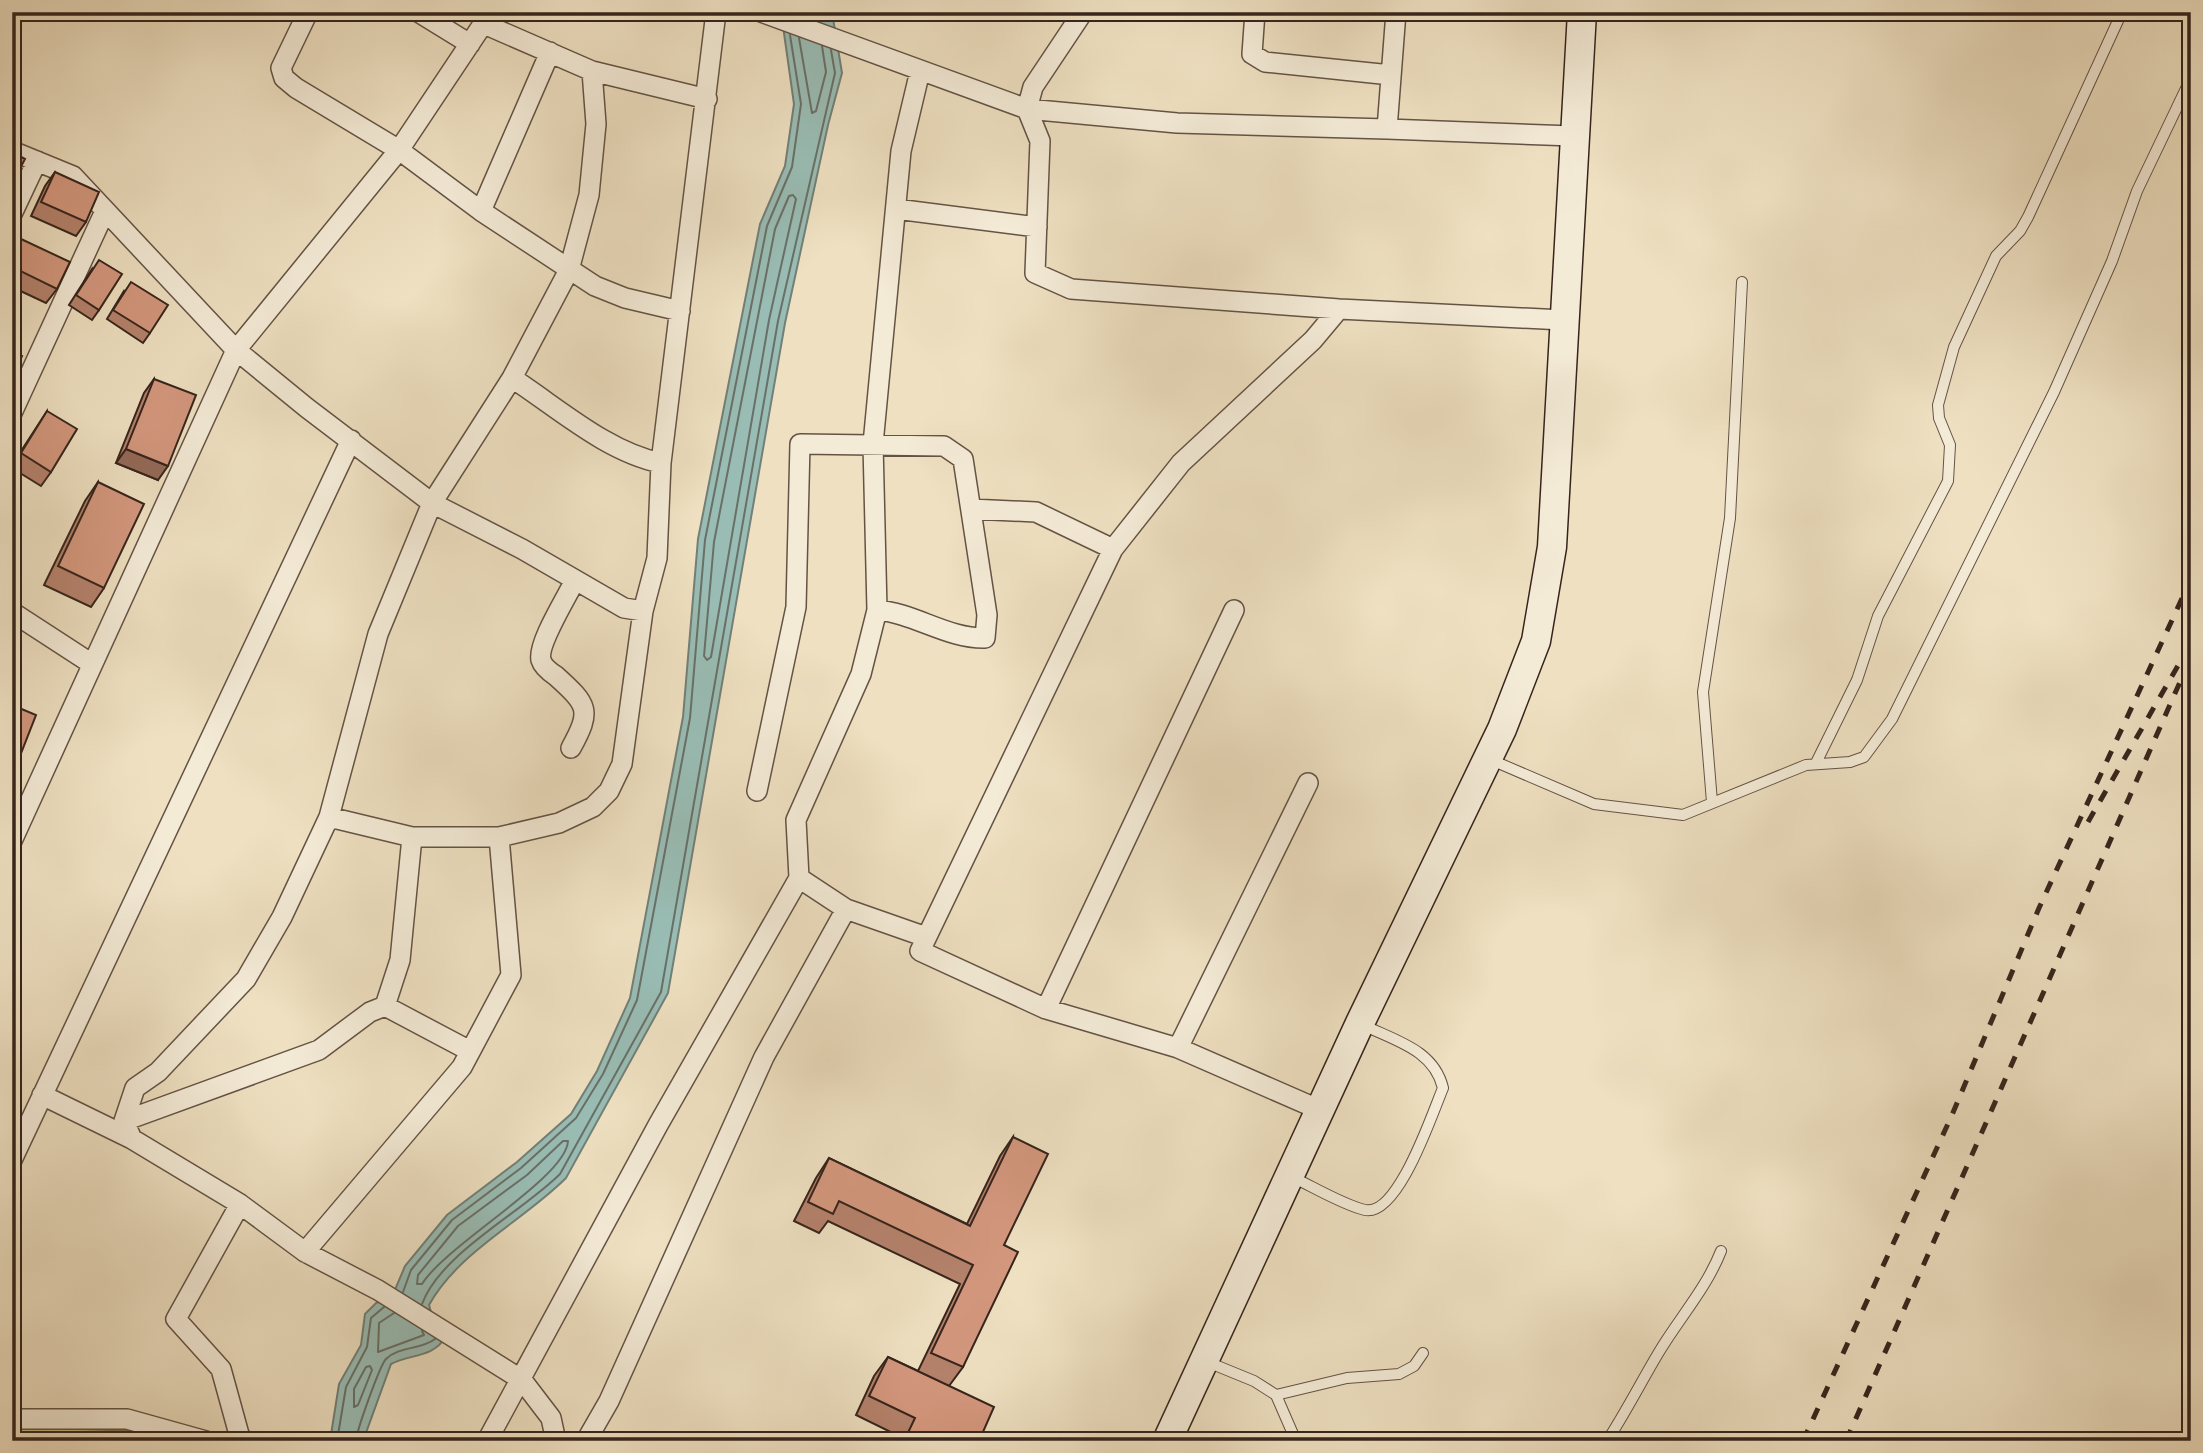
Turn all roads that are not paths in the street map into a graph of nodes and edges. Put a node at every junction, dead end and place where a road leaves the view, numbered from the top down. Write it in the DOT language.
graph roads {
  1 [pos="308,12"];
  2 [pos="418,12"];
  3 [pos="716,12"];
  4 [pos="761,12"];
  5 [pos="1083,12"];
  6 [pos="1255,12"];
  7 [pos="1396,12"];
  8 [pos="1582,12"];
  9 [pos="2122,12"];
  10 [pos="487,18"];
  11 [pos="470,44"];
  12 [pos="550,52"];
  13 [pos="592,71"];
  14 [pos="920,71"];
  15 [pos="1391,75"];
  16 [pos="2191,78"];
  17 [pos="707,99"];
  18 [pos="1027,109"];
  19 [pos="1387,129"];
  20 [pos="1573,136"];
  21 [pos="399,150"];
  22 [pos="12,151"];
  23 [pos="37,161"];
  24 [pos="896,209"];
  25 [pos="105,211"];
  26 [pos="481,211"];
  27 [pos="12,214"];
  28 [pos="1037,227"];
  29 [pos="569,270"];
  30 [pos="1742,282"];
  31 [pos="1339,309"];
  32 [pos="680,311"];
  33 [pos="1563,320"];
  34 [pos="236,350"];
  35 [pos="512,378"];
  36 [pos="12,413"];
  37 [pos="351,440"];
  38 [pos="873,444"];
  39 [pos="661,463"];
  40 [pos="432,503"];
  41 [pos="971,509"];
  42 [pos="1113,549"];
  43 [pos="575,580"];
  44 [pos="877,610"];
  45 [pos="1234,610"];
  46 [pos="643,611"];
  47 [pos="12,612"];
  48 [pos="92,664"];
  49 [pos="571,748"];
  50 [pos="1488,758"];
  51 [pos="1816,763"];
  52 [pos="1308,783"];
  53 [pos="757,791"];
  54 [pos="1712,802"];
  55 [pos="329,817"];
  56 [pos="412,836"];
  57 [pos="499,837"];
  58 [pos="12,841"];
  59 [pos="799,878"];
  60 [pos="846,909"];
  61 [pos="926,937"];
  62 [pos="385,1006"];
  63 [pos="1046,1009"];
  64 [pos="1360,1023"];
  65 [pos="1178,1048"];
  66 [pos="470,1051"];
  67 [pos="42,1095"];
  68 [pos="1320,1110"];
  69 [pos="20,1121"];
  70 [pos="128,1130"];
  71 [pos="12,1160"];
  72 [pos="1290,1176"];
  73 [pos="240,1204"];
  74 [pos="1721,1251"];
  75 [pos="305,1252"];
  76 [pos="1423,1353"];
  77 [pos="1204,1360"];
  78 [pos="522,1380"];
  79 [pos="1276,1395"];
  80 [pos="12,1419"];
  81 [pos="239,1440"];
  82 [pos="205,1441"];
  83 [pos="487,1441"];
  84 [pos="556,1441"];
  85 [pos="586,1441"];
  86 [pos="1167,1441"];
  87 [pos="1296,1441"];
  88 [pos="1607,1441"];
  1 -- 21 [label="street"];
  2 -- 11 [label="street"];
  3 -- 17 [label="street"];
  4 -- 14 [label="street"];
  5 -- 18 [label="street"];
  6 -- 15 [label="street"];
  7 -- 15 [label="street"];
  8 -- 20 [label="main road"];
  9 -- 51 [label="lane"];
  10 -- 11 [label="street"];
  10 -- 12 [label="street"];
  11 -- 21 [label="street"];
  12 -- 13 [label="street"];
  12 -- 26 [label="street"];
  13 -- 17 [label="street"];
  13 -- 29 [label="street"];
  14 -- 18 [label="street"];
  14 -- 24 [label="street"];
  15 -- 19 [label="street"];
  16 -- 51 [label="lane"];
  17 -- 32 [label="street"];
  18 -- 19 [label="street"];
  18 -- 28 [label="street"];
  19 -- 20 [label="street"];
  20 -- 33 [label="main road"];
  21 -- 26 [label="street"];
  21 -- 34 [label="street"];
  22 -- 23 [label="street"];
  23 -- 25 [label="street"];
  23 -- 27 [label="street"];
  24 -- 28 [label="street"];
  24 -- 38 [label="street"];
  25 -- 34 [label="street"];
  25 -- 36 [label="street"];
  26 -- 29 [label="street"];
  28 -- 31 [label="street"];
  29 -- 32 [label="street"];
  29 -- 35 [label="street"];
  30 -- 54 [label="lane"];
  31 -- 33 [label="street"];
  31 -- 42 [label="street"];
  32 -- 39 [label="street"];
  33 -- 50 [label="main road"];
  34 -- 37 [label="street"];
  34 -- 48 [label="street"];
  35 -- 39 [label="street"];
  35 -- 40 [label="street"];
  37 -- 40 [label="street"];
  37 -- 67 [label="street"];
  38 -- 41 [label="street"];
  38 -- 44 [label="street"];
  38 -- 53 [label="street"];
  39 -- 46 [label="street"];
  40 -- 43 [label="street"];
  40 -- 55 [label="street"];
  41 -- 42 [label="street"];
  41 -- 44 [label="street"];
  42 -- 61 [label="street"];
  43 -- 46 [label="street"];
  43 -- 49 [label="street"];
  44 -- 59 [label="street"];
  45 -- 63 [label="street"];
  46 -- 57 [label="street"];
  47 -- 48 [label="street"];
  48 -- 58 [label="street"];
  50 -- 54 [label="lane"];
  50 -- 64 [label="main road"];
  51 -- 54 [label="lane"];
  52 -- 65 [label="street"];
  55 -- 56 [label="street"];
  55 -- 70 [label="street"];
  56 -- 57 [label="street"];
  56 -- 62 [label="street"];
  57 -- 66 [label="street"];
  59 -- 60 [label="street"];
  59 -- 78 [label="street"];
  60 -- 61 [label="street"];
  60 -- 85 [label="street"];
  61 -- 63 [label="street"];
  62 -- 66 [label="street"];
  62 -- 70 [label="street"];
  63 -- 65 [label="street"];
  64 -- 68 [label="main road"];
  64 -- 72 [label="lane"];
  65 -- 68 [label="street"];
  66 -- 75 [label="street"];
  67 -- 69 [label="street"];
  67 -- 70 [label="street"];
  68 -- 72 [label="main road"];
  69 -- 71 [label="street"];
  70 -- 73 [label="street"];
  72 -- 77 [label="main road"];
  73 -- 75 [label="street"];
  73 -- 81 [label="street"];
  74 -- 88 [label="lane"];
  75 -- 78 [label="street"];
  76 -- 79 [label="lane"];
  77 -- 79 [label="lane"];
  77 -- 86 [label="main road"];
  78 -- 83 [label="street"];
  78 -- 84 [label="street"];
  79 -- 87 [label="lane"];
  80 -- 82 [label="street"];
}
